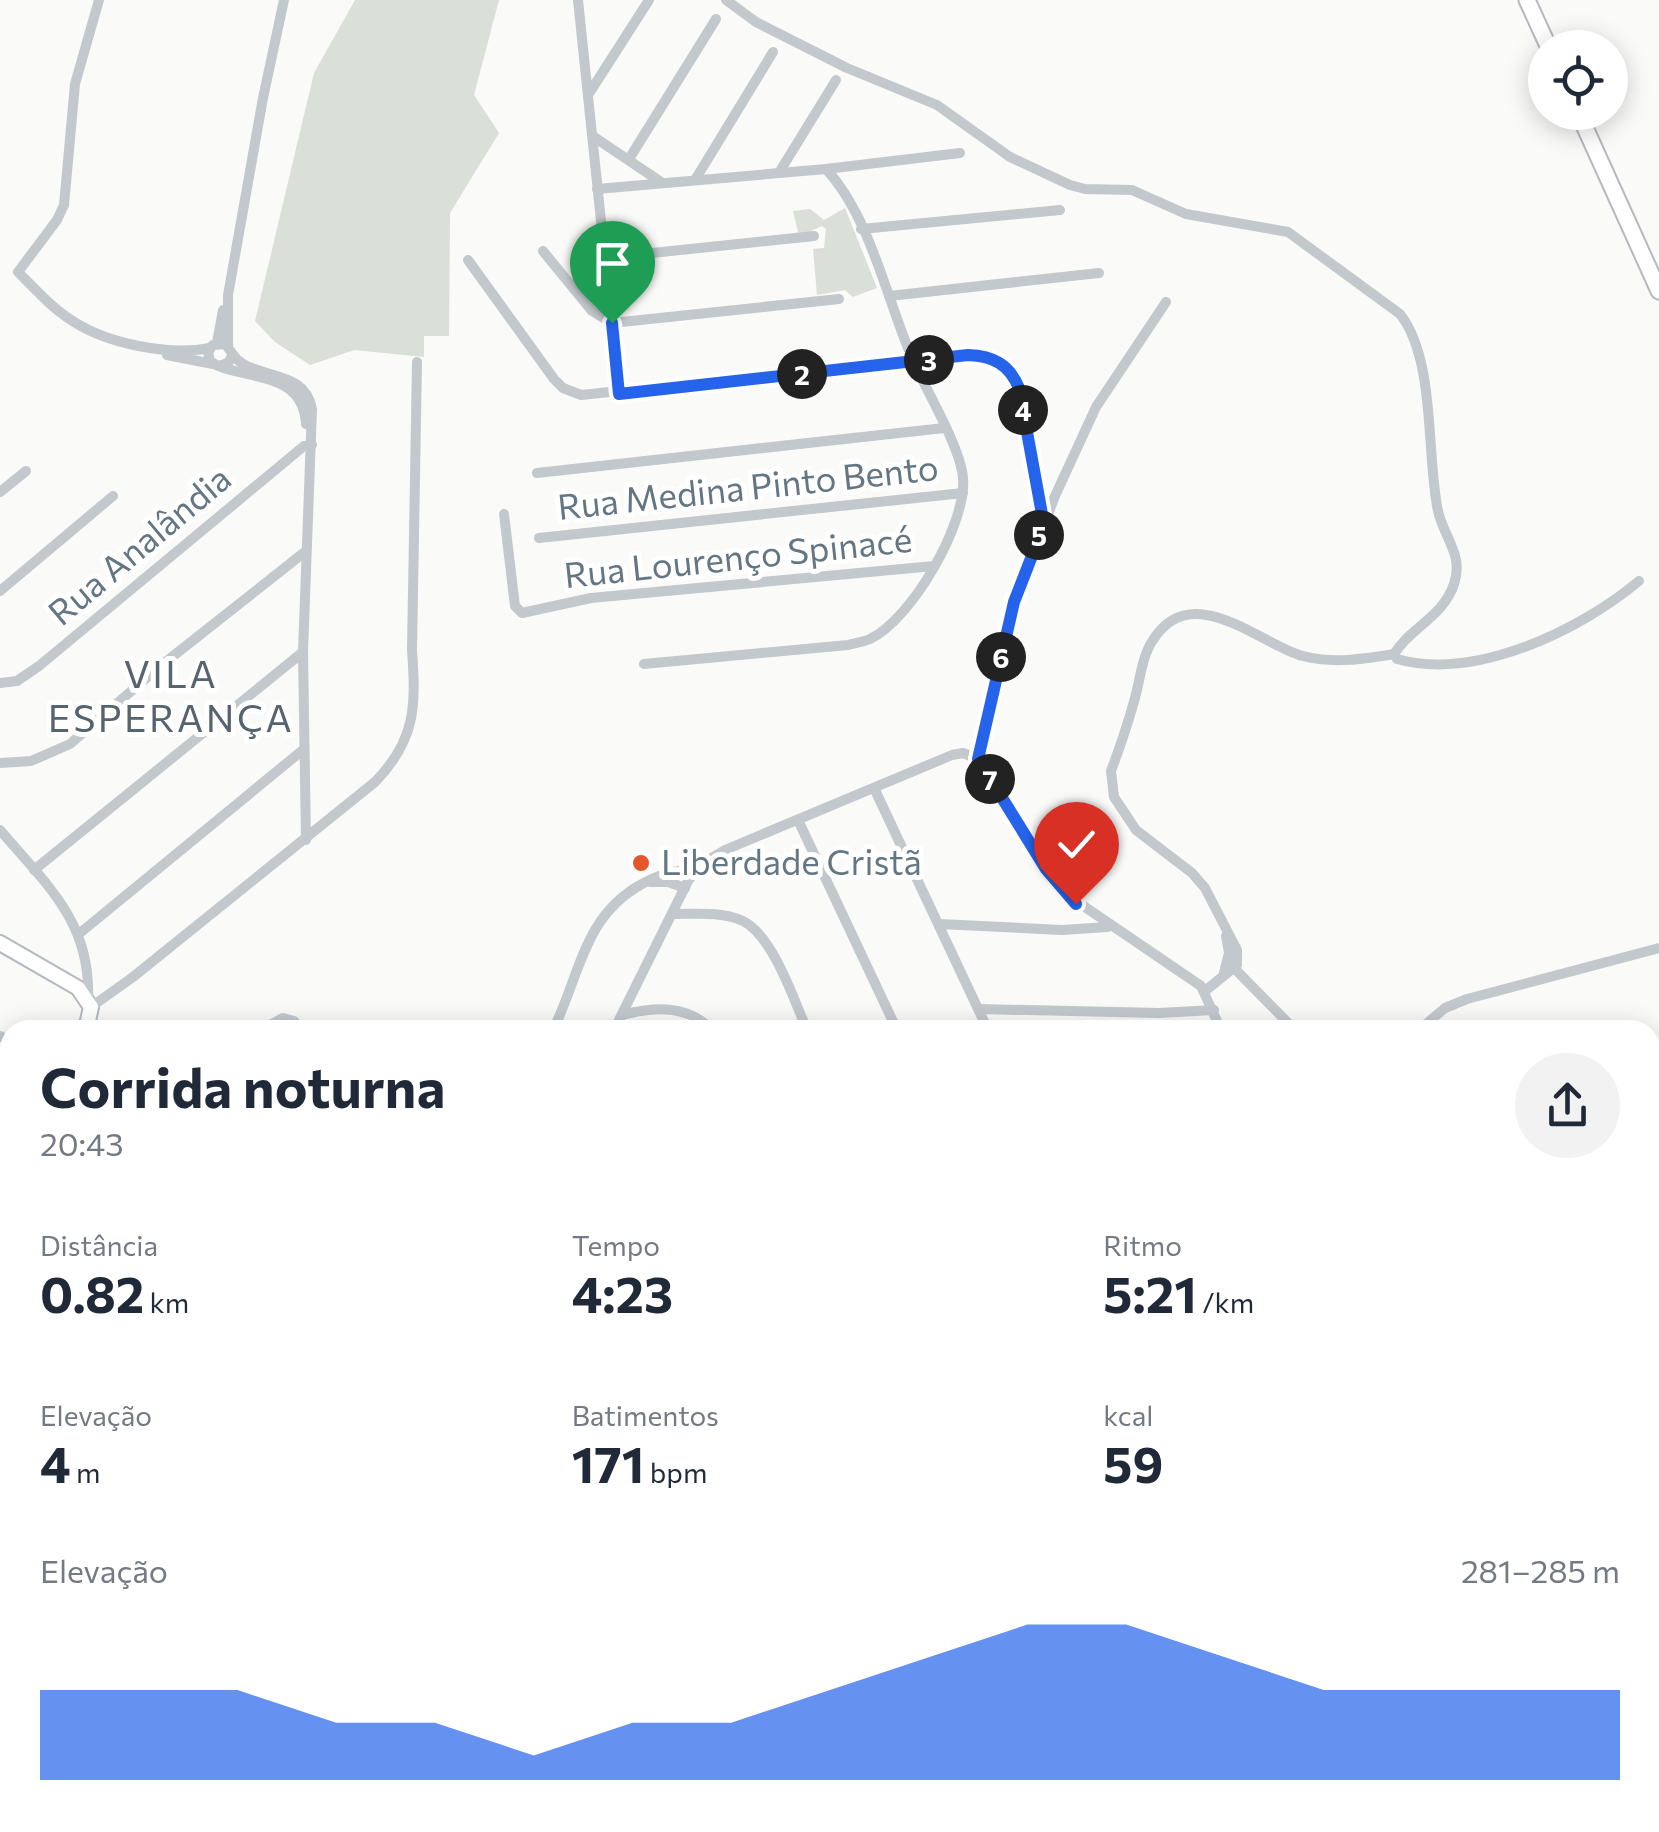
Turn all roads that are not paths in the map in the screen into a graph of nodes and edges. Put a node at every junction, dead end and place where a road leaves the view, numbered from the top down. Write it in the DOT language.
graph roads {
  1 [pos="100,0"];
  2 [pos="284,0"];
  3 [pos="578,0"];
  4 [pos="649,0"];
  5 [pos="726,0"];
  6 [pos="1527,0"];
  7 [pos="716,18"];
  8 [pos="1541,30"];
  9 [pos="773,52"];
  10 [pos="836,80"];
  11 [pos="589,93"];
  12 [pos="1586,130"];
  13 [pos="594,136"];
  14 [pos="960,154"];
  15 [pos="629,159"];
  16 [pos="826,169"];
  17 [pos="780,171"];
  18 [pos="696,180"];
  19 [pos="662,183"];
  20 [pos="597,189"];
  21 [pos="1060,210"];
  22 [pos="862,229"];
  23 [pos="814,236"];
  24 [pos="543,250"];
  25 [pos="604,258"];
  26 [pos="468,260"];
  27 [pos="1100,273"];
  28 [pos="1659,291"];
  29 [pos="889,296"];
  30 [pos="839,298"];
  31 [pos="1166,302"];
  32 [pos="612,323"];
  33 [pos="153,348"];
  34 [pos="222,348"];
  35 [pos="914,361"];
  36 [pos="417,362"];
  37 [pos="217,365"];
  38 [pos="296,387"];
  39 [pos="619,394"];
  40 [pos="944,428"];
  41 [pos="308,448"];
  42 [pos="26,471"];
  43 [pos="537,473"];
  44 [pos="0,492"];
  45 [pos="964,493"];
  46 [pos="113,496"];
  47 [pos="504,514"];
  48 [pos="1044,525"];
  49 [pos="539,538"];
  50 [pos="306,550"];
  51 [pos="934,566"];
  52 [pos="1639,582"];
  53 [pos="0,591"];
  54 [pos="303,652"];
  55 [pos="1394,654"];
  56 [pos="644,664"];
  57 [pos="0,683"];
  58 [pos="304,749"];
  59 [pos="978,759"];
  60 [pos="0,763"];
  61 [pos="874,788"];
  62 [pos="798,820"];
  63 [pos="0,830"];
  64 [pos="306,840"];
  65 [pos="34,870"];
  66 [pos="695,870"];
  67 [pos="644,883"];
  68 [pos="685,888"];
  69 [pos="1076,904"];
  70 [pos="672,914"];
  71 [pos="939,924"];
  72 [pos="1110,927"];
  73 [pos="1062,930"];
  74 [pos="80,933"];
  75 [pos="0,944"];
  76 [pos="1659,948"];
  77 [pos="1229,971"];
  78 [pos="1205,991"];
  79 [pos="89,1003"];
  80 [pos="978,1009"];
  81 [pos="1214,1010"];
  82 [pos="622,1015"];
  83 [pos="87,1020"];
  84 [pos="557,1020"];
  85 [pos="619,1020"];
  86 [pos="698,1020"];
  87 [pos="802,1020"];
  88 [pos="892,1020"];
  89 [pos="983,1020"];
  90 [pos="1218,1020"];
  91 [pos="1284,1020"];
  92 [pos="1431,1020"];
  1 -- 33 [label="street"];
  2 -- 34 [label="street"];
  3 -- 11 [label="street"];
  4 -- 11 [label="street"];
  5 -- 55 [label="street"];
  6 -- 8 [label="main road"];
  7 -- 15 [label="street"];
  9 -- 18 [label="street"];
  10 -- 17 [label="street"];
  11 -- 13 [label="street"];
  12 -- 28 [label="main road"];
  13 -- 15 [label="street"];
  13 -- 20 [label="street"];
  14 -- 16 [label="street"];
  15 -- 19 [label="street"];
  16 -- 17 [label="street"];
  16 -- 22 [label="street"];
  17 -- 18 [label="street"];
  18 -- 19 [label="street"];
  19 -- 20 [label="street"];
  20 -- 25 [label="street"];
  21 -- 22 [label="street"];
  22 -- 29 [label="street"];
  23 -- 25 [label="street"];
  24 -- 32 [label="street"];
  25 -- 32 [label="street"];
  26 -- 39 [label="street"];
  27 -- 29 [label="street"];
  29 -- 35 [label="street"];
  30 -- 32 [label="street"];
  31 -- 48 [label="street"];
  32 -- 39 [label="street"];
  33 -- 34 [label="street"];
  33 -- 37 [label="street"];
  34 -- 37 [label="street"];
  34 -- 37 [label="street"];
  34 -- 38 [label="street"];
  35 -- 39 [label="street"];
  35 -- 40 [label="street"];
  35 -- 48 [label="street"];
  36 -- 64 [label="street"];
  37 -- 38 [label="street"];
  38 -- 41 [label="street"];
  40 -- 43 [label="street"];
  40 -- 45 [label="street"];
  41 -- 50 [label="street"];
  41 -- 57 [label="street, Rua Analândia"];
  42 -- 44 [label="street"];
  45 -- 49 [label="street, Rua Medina Pinto Bento"];
  45 -- 51 [label="street"];
  46 -- 53 [label="street"];
  47 -- 51 [label="street, Rua Lourenço Spinacé"];
  48 -- 59 [label="street"];
  50 -- 54 [label="street"];
  50 -- 60 [label="street"];
  51 -- 56 [label="street"];
  52 -- 55 [label="street"];
  54 -- 58 [label="street"];
  54 -- 65 [label="street"];
  55 -- 77 [label="street"];
  58 -- 64 [label="street"];
  58 -- 74 [label="street"];
  59 -- 61 [label="street"];
  59 -- 69 [label="street"];
  61 -- 62 [label="street"];
  61 -- 71 [label="street"];
  62 -- 66 [label="street"];
  62 -- 88 [label="street"];
  63 -- 65 [label="street"];
  64 -- 79 [label="street"];
  65 -- 74 [label="street"];
  66 -- 67 [label="street"];
  66 -- 68 [label="street"];
  67 -- 68 [label="street"];
  67 -- 84 [label="street"];
  68 -- 70 [label="street"];
  69 -- 72 [label="street"];
  69 -- 73 [label="street"];
  70 -- 82 [label="street"];
  70 -- 87 [label="street"];
  71 -- 73 [label="street"];
  71 -- 80 [label="street"];
  72 -- 73 [label="street"];
  72 -- 78 [label="street"];
  74 -- 79 [label="street"];
  75 -- 79 [label="street"];
  76 -- 92 [label="street"];
  77 -- 78 [label="street"];
  77 -- 91 [label="street"];
  78 -- 81 [label="street"];
  79 -- 83 [label="street"];
  80 -- 81 [label="street"];
  80 -- 89 [label="street"];
  81 -- 90 [label="street"];
  82 -- 85 [label="street"];
  82 -- 86 [label="street"];
}
